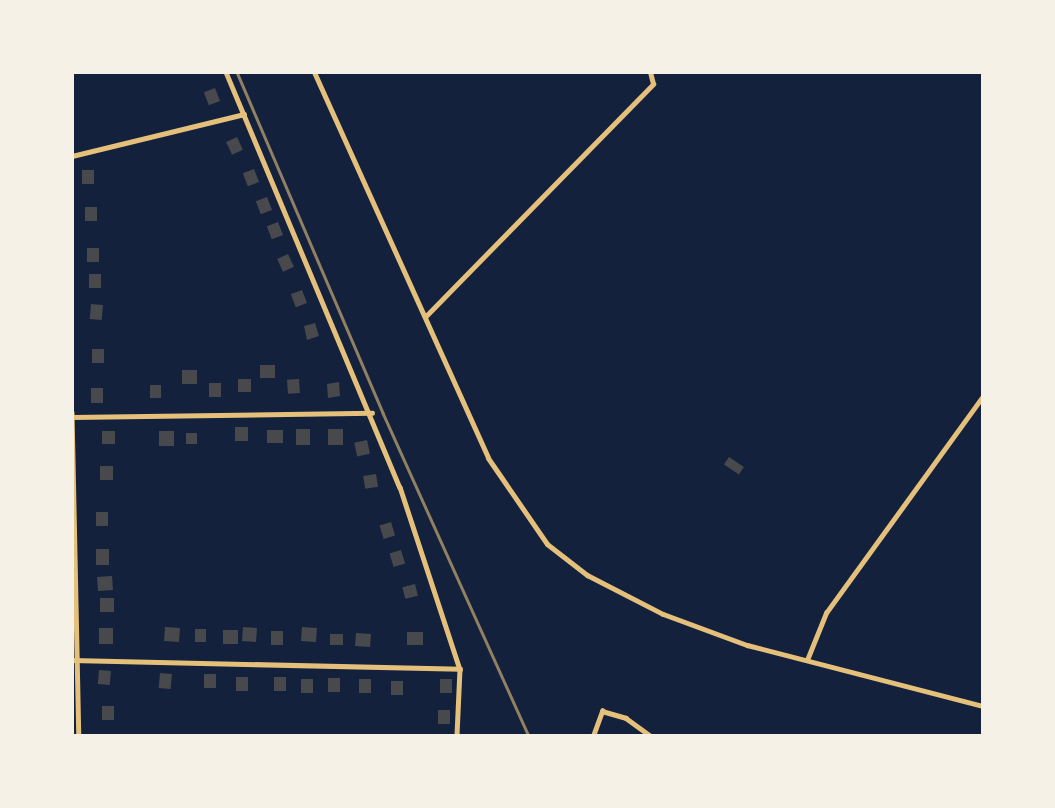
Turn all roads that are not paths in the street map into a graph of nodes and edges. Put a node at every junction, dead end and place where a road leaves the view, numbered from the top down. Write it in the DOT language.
graph roads {
  1 [pos="226,72"];
  2 [pos="314,72"];
  3 [pos="650,72"];
  4 [pos="244,114"];
  5 [pos="72,156"];
  6 [pos="425,317"];
  7 [pos="983,396"];
  8 [pos="372,413"];
  9 [pos="72,415"];
  10 [pos="72,660"];
  11 [pos="79,660"];
  12 [pos="807,660"];
  13 [pos="460,669"];
  14 [pos="983,706"];
  15 [pos="79,736"];
  16 [pos="457,736"];
  17 [pos="593,736"];
  18 [pos="651,736"];
  1 -- 4 [label="street"];
  2 -- 6 [label="street"];
  3 -- 6 [label="street"];
  4 -- 5 [label="street"];
  4 -- 8 [label="street"];
  6 -- 12 [label="street"];
  7 -- 12 [label="street"];
  8 -- 9 [label="street"];
  8 -- 13 [label="street"];
  9 -- 11 [label="street"];
  10 -- 11 [label="street"];
  11 -- 13 [label="street"];
  11 -- 15 [label="street"];
  12 -- 14 [label="street"];
  13 -- 16 [label="street"];
  17 -- 18 [label="street"];
}
